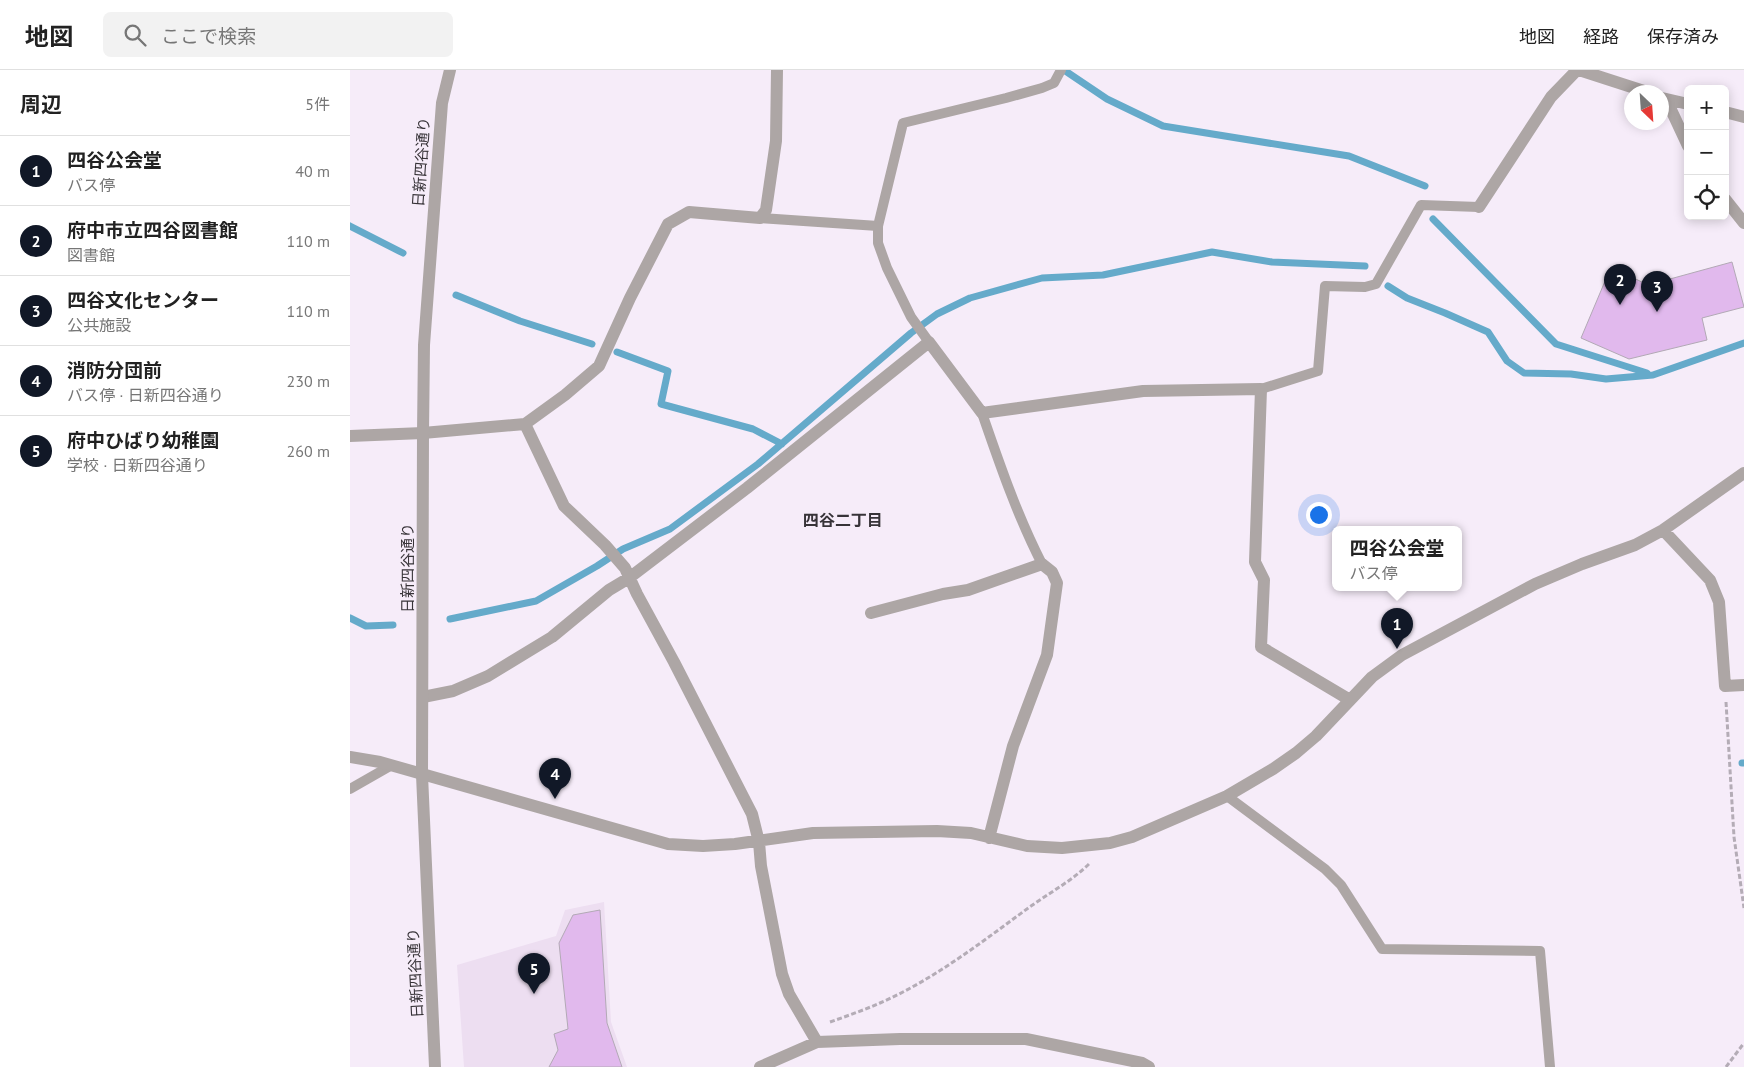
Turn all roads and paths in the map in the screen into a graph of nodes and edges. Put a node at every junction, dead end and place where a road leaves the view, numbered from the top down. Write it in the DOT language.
graph roads {
  1 [pos="450,70"];
  2 [pos="777,70"];
  3 [pos="1061,70"];
  4 [pos="1578,70"];
  5 [pos="1625,85"];
  6 [pos="1669,99"];
  7 [pos="1684,103"];
  8 [pos="1669,108"];
  9 [pos="1729,113"];
  10 [pos="1744,117"];
  11 [pos="1684,138"];
  12 [pos="1729,204"];
  13 [pos="1479,207"];
  14 [pos="760,218"];
  15 [pos="1744,223"];
  16 [pos="878,226"];
  17 [pos="929,342"];
  18 [pos="1261,389"];
  19 [pos="982,413"];
  20 [pos="524,424"];
  21 [pos="423,433"];
  22 [pos="350,436"];
  23 [pos="1744,473"];
  24 [pos="1663,530"];
  25 [pos="1042,564"];
  26 [pos="627,573"];
  27 [pos="871,613"];
  28 [pos="1744,685"];
  29 [pos="1725,686"];
  30 [pos="423,697"];
  31 [pos="1350,700"];
  32 [pos="350,757"];
  33 [pos="392,765"];
  34 [pos="422,774"];
  35 [pos="350,789"];
  36 [pos="1227,796"];
  37 [pos="989,838"];
  38 [pos="759,842"];
  39 [pos="1110,843"];
  40 [pos="1744,908"];
  41 [pos="817,1042"];
  42 [pos="1744,1043"];
  43 [pos="435,1067"];
  44 [pos="760,1067"];
  45 [pos="1149,1067"];
  46 [pos="1550,1067"];
  47 [pos="1726,1067"];
  1 -- 21 [label="street, 日新四谷通り"];
  2 -- 14 [label="street"];
  3 -- 16 [label="lane"];
  4 -- 5 [label="street"];
  4 -- 13 [label="street"];
  6 -- 7 [label="street"];
  8 -- 11 [label="street"];
  9 -- 10 [label="street"];
  12 -- 15 [label="street"];
  13 -- 18 [label="lane"];
  14 -- 16 [label="lane"];
  14 -- 20 [label="street"];
  16 -- 17 [label="lane"];
  17 -- 19 [label="street"];
  17 -- 26 [label="street"];
  18 -- 19 [label="street"];
  18 -- 31 [label="street"];
  19 -- 25 [label="lane"];
  20 -- 21 [label="street"];
  20 -- 26 [label="street"];
  21 -- 22 [label="street"];
  21 -- 30 [label="street, 日新四谷通り"];
  23 -- 24 [label="street"];
  24 -- 29 [label="street"];
  24 -- 31 [label="street"];
  25 -- 27 [label="street"];
  25 -- 37 [label="street"];
  26 -- 30 [label="street"];
  26 -- 38 [label="street"];
  28 -- 29 [label="street"];
  29 -- 40 [label="path"];
  30 -- 34 [label="street, 日新四谷通り"];
  31 -- 36 [label="street"];
  32 -- 33 [label="street"];
  33 -- 34 [label="street"];
  33 -- 35 [label="lane"];
  34 -- 38 [label="street"];
  34 -- 43 [label="street, 日新四谷通り"];
  36 -- 39 [label="street"];
  36 -- 46 [label="lane"];
  37 -- 38 [label="street"];
  37 -- 39 [label="street"];
  38 -- 41 [label="street"];
  39 -- 41 [label="path"];
  41 -- 44 [label="street"];
  41 -- 45 [label="street"];
  42 -- 47 [label="path"];
}
